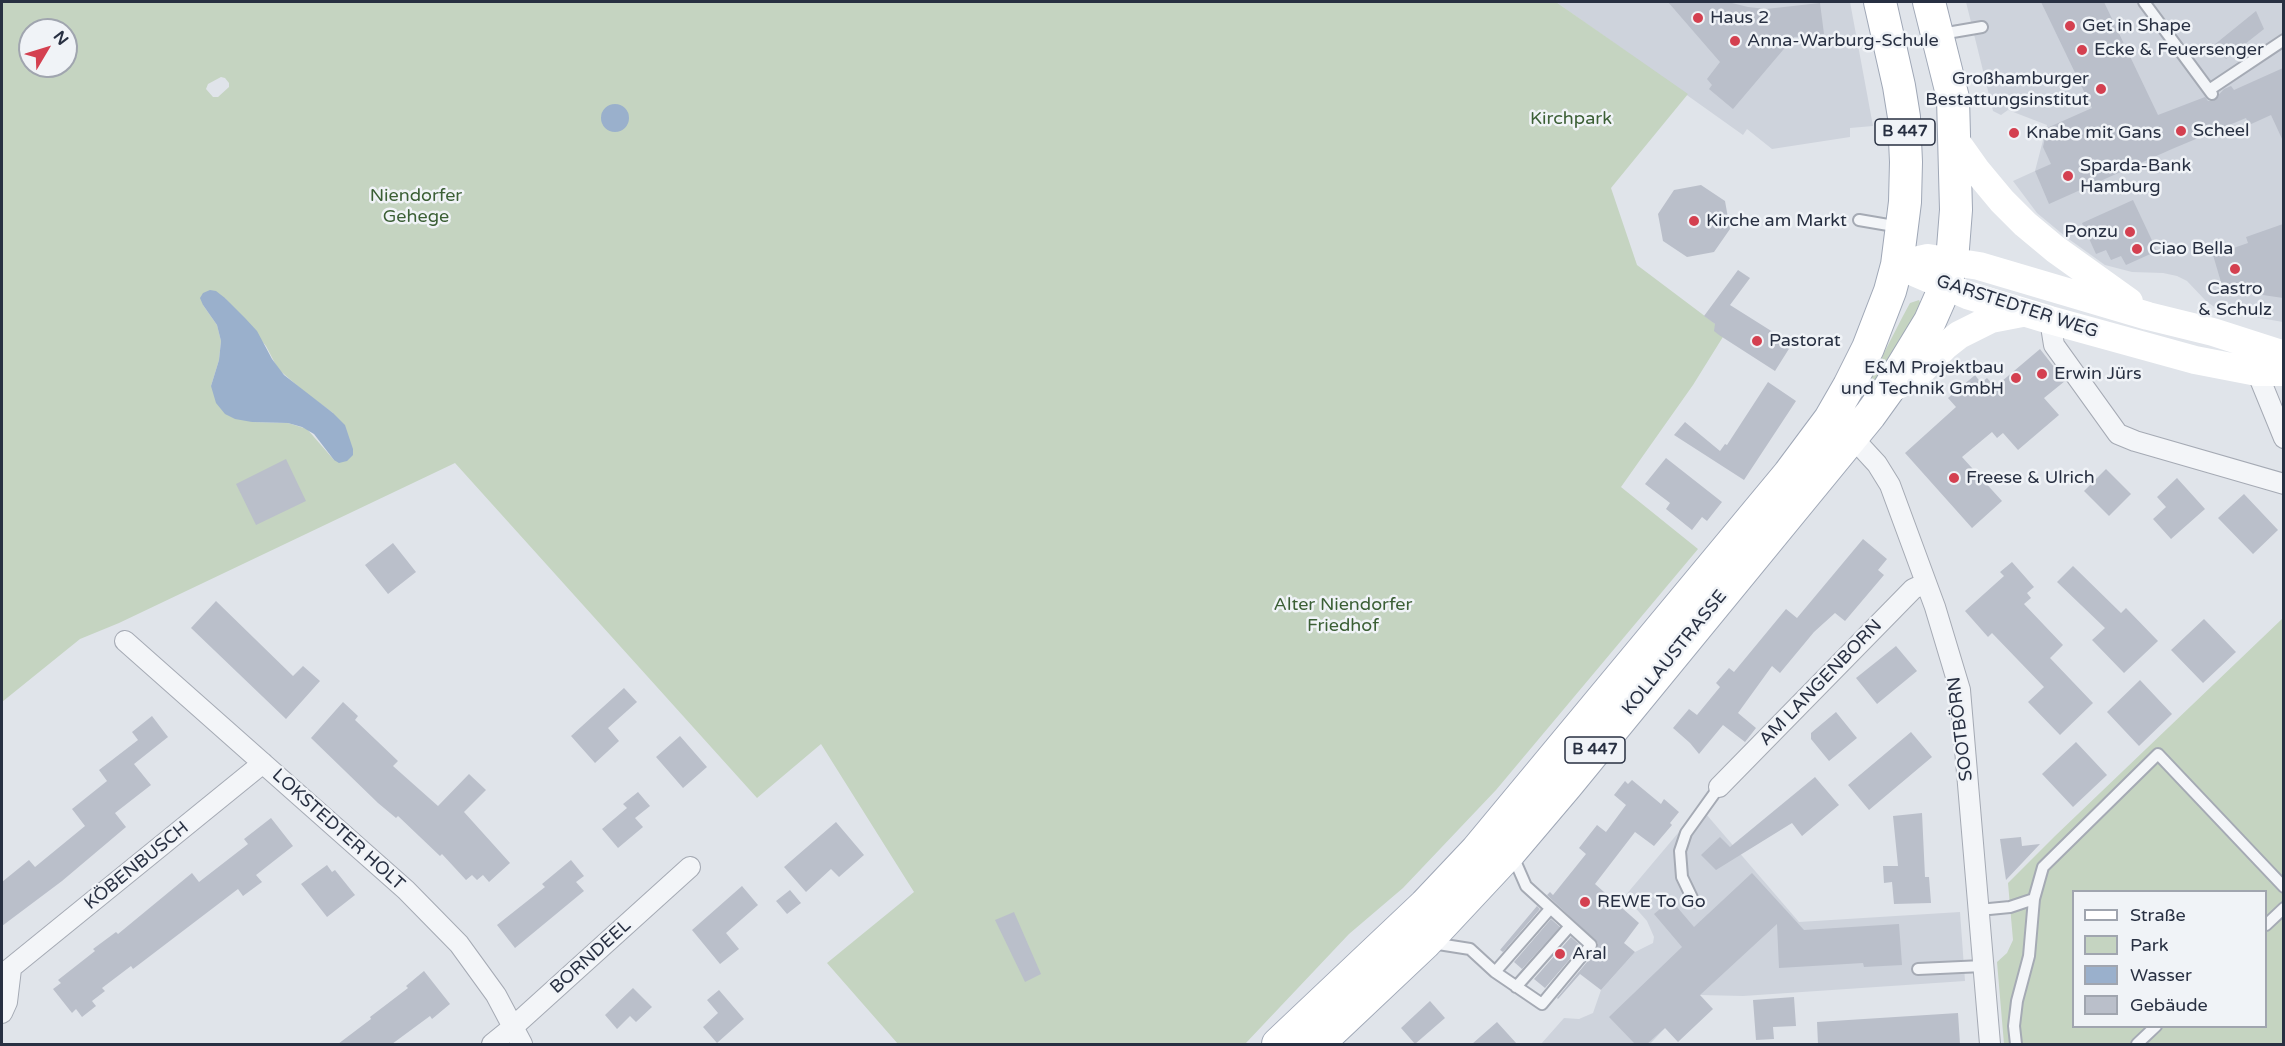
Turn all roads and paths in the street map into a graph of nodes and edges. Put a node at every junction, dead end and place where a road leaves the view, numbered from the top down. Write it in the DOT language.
graph roads {
  1 [pos="1880,2"];
  2 [pos="1929,2"];
  3 [pos="2144,2"];
  4 [pos="1982,27"];
  5 [pos="1939,34"];
  6 [pos="2283,40"];
  7 [pos="1955,140"];
  8 [pos="1859,220"];
  9 [pos="1903,227"];
  10 [pos="1898,265"];
  11 [pos="1948,274"];
  12 [pos="2022,312"];
  13 [pos="2148,316"];
  14 [pos="2050,320"];
  15 [pos="2283,355"];
  16 [pos="2270,372"];
  17 [pos="1888,390"];
  18 [pos="1852,438"];
  19 [pos="2283,438"];
  20 [pos="2283,484"];
  21 [pos="1926,583"];
  22 [pos="125,642"];
  23 [pos="263,763"];
  24 [pos="1719,787"];
  25 [pos="1511,851"];
  26 [pos="690,867"];
  27 [pos="2283,868"];
  28 [pos="2274,877"];
  29 [pos="2283,887"];
  30 [pos="2034,899"];
  31 [pos="1694,902"];
  32 [pos="2283,908"];
  33 [pos="1550,909"];
  34 [pos="1979,910"];
  35 [pos="2267,923"];
  36 [pos="1570,926"];
  37 [pos="1425,943"];
  38 [pos="1983,966"];
  39 [pos="1918,969"];
  40 [pos="6,972"];
  41 [pos="1495,972"];
  42 [pos="1516,987"];
  43 [pos="2,1013"];
  44 [pos="2154,1028"];
  45 [pos="518,1036"];
  46 [pos="492,1044"];
  47 [pos="1278,1044"];
  48 [pos="1318,1044"];
  49 [pos="1990,1044"];
  50 [pos="2016,1044"];
  51 [pos="2136,1044"];
  1 -- 9 [label="main road, B 447"];
  2 -- 5 [label="main road, B 447"];
  3 -- 6 [label="lane"];
  4 -- 5 [label="lane"];
  5 -- 7 [label="main road, B 447"];
  7 -- 11 [label="main road, B 447"];
  7 -- 13 [label="main road"];
  8 -- 9 [label="lane"];
  9 -- 10 [label="main road, B 447"];
  10 -- 11 [label="main road, GARSTEDTER WEG"];
  10 -- 47 [label="main road, KOLLAUSTRASSE / B 447"];
  11 -- 12 [label="main road, GARSTEDTER WEG"];
  11 -- 13 [label="main road, GARSTEDTER WEG"];
  11 -- 17 [label="main road, B 447"];
  12 -- 14 [label="main road, GARSTEDTER WEG"];
  12 -- 17 [label="main road"];
  13 -- 15 [label="main road, GARSTEDTER WEG"];
  14 -- 16 [label="main road, GARSTEDTER WEG"];
  14 -- 20 [label="street"];
  16 -- 19 [label="street"];
  17 -- 18 [label="main road, B 447"];
  18 -- 21 [label="street, SOOTBÖRN"];
  18 -- 25 [label="main road, KOLLAUSTRASSE / B 447"];
  21 -- 24 [label="street, AM LANGENBORN"];
  21 -- 34 [label="street, SOOTBÖRN"];
  22 -- 23 [label="street, LOKSTEDTER HOLT"];
  23 -- 40 [label="street, KÖBENBUSCH"];
  23 -- 45 [label="street, LOKSTEDTER HOLT"];
  24 -- 31 [label="lane"];
  25 -- 33 [label="lane"];
  25 -- 37 [label="main road, KOLLAUSTRASSE / B 447"];
  26 -- 45 [label="street, BORNDEEL"];
  27 -- 28 [label="lane"];
  28 -- 29 [label="lane"];
  28 -- 30 [label="lane"];
  30 -- 34 [label="lane"];
  30 -- 50 [label="lane"];
  32 -- 35 [label="lane"];
  33 -- 36 [label="lane"];
  33 -- 41 [label="lane"];
  34 -- 38 [label="street, SOOTBÖRN"];
  36 -- 42 [label="lane"];
  36 -- 42 [label="lane"];
  37 -- 41 [label="lane"];
  37 -- 48 [label="main road, KOLLAUSTRASSE / B 447"];
  38 -- 39 [label="lane"];
  38 -- 49 [label="street, SOOTBÖRN"];
  40 -- 43 [label="street, KÖBENBUSCH"];
  41 -- 42 [label="lane"];
  44 -- 51 [label="lane"];
  45 -- 46 [label="street, BORNDEEL"];
}
